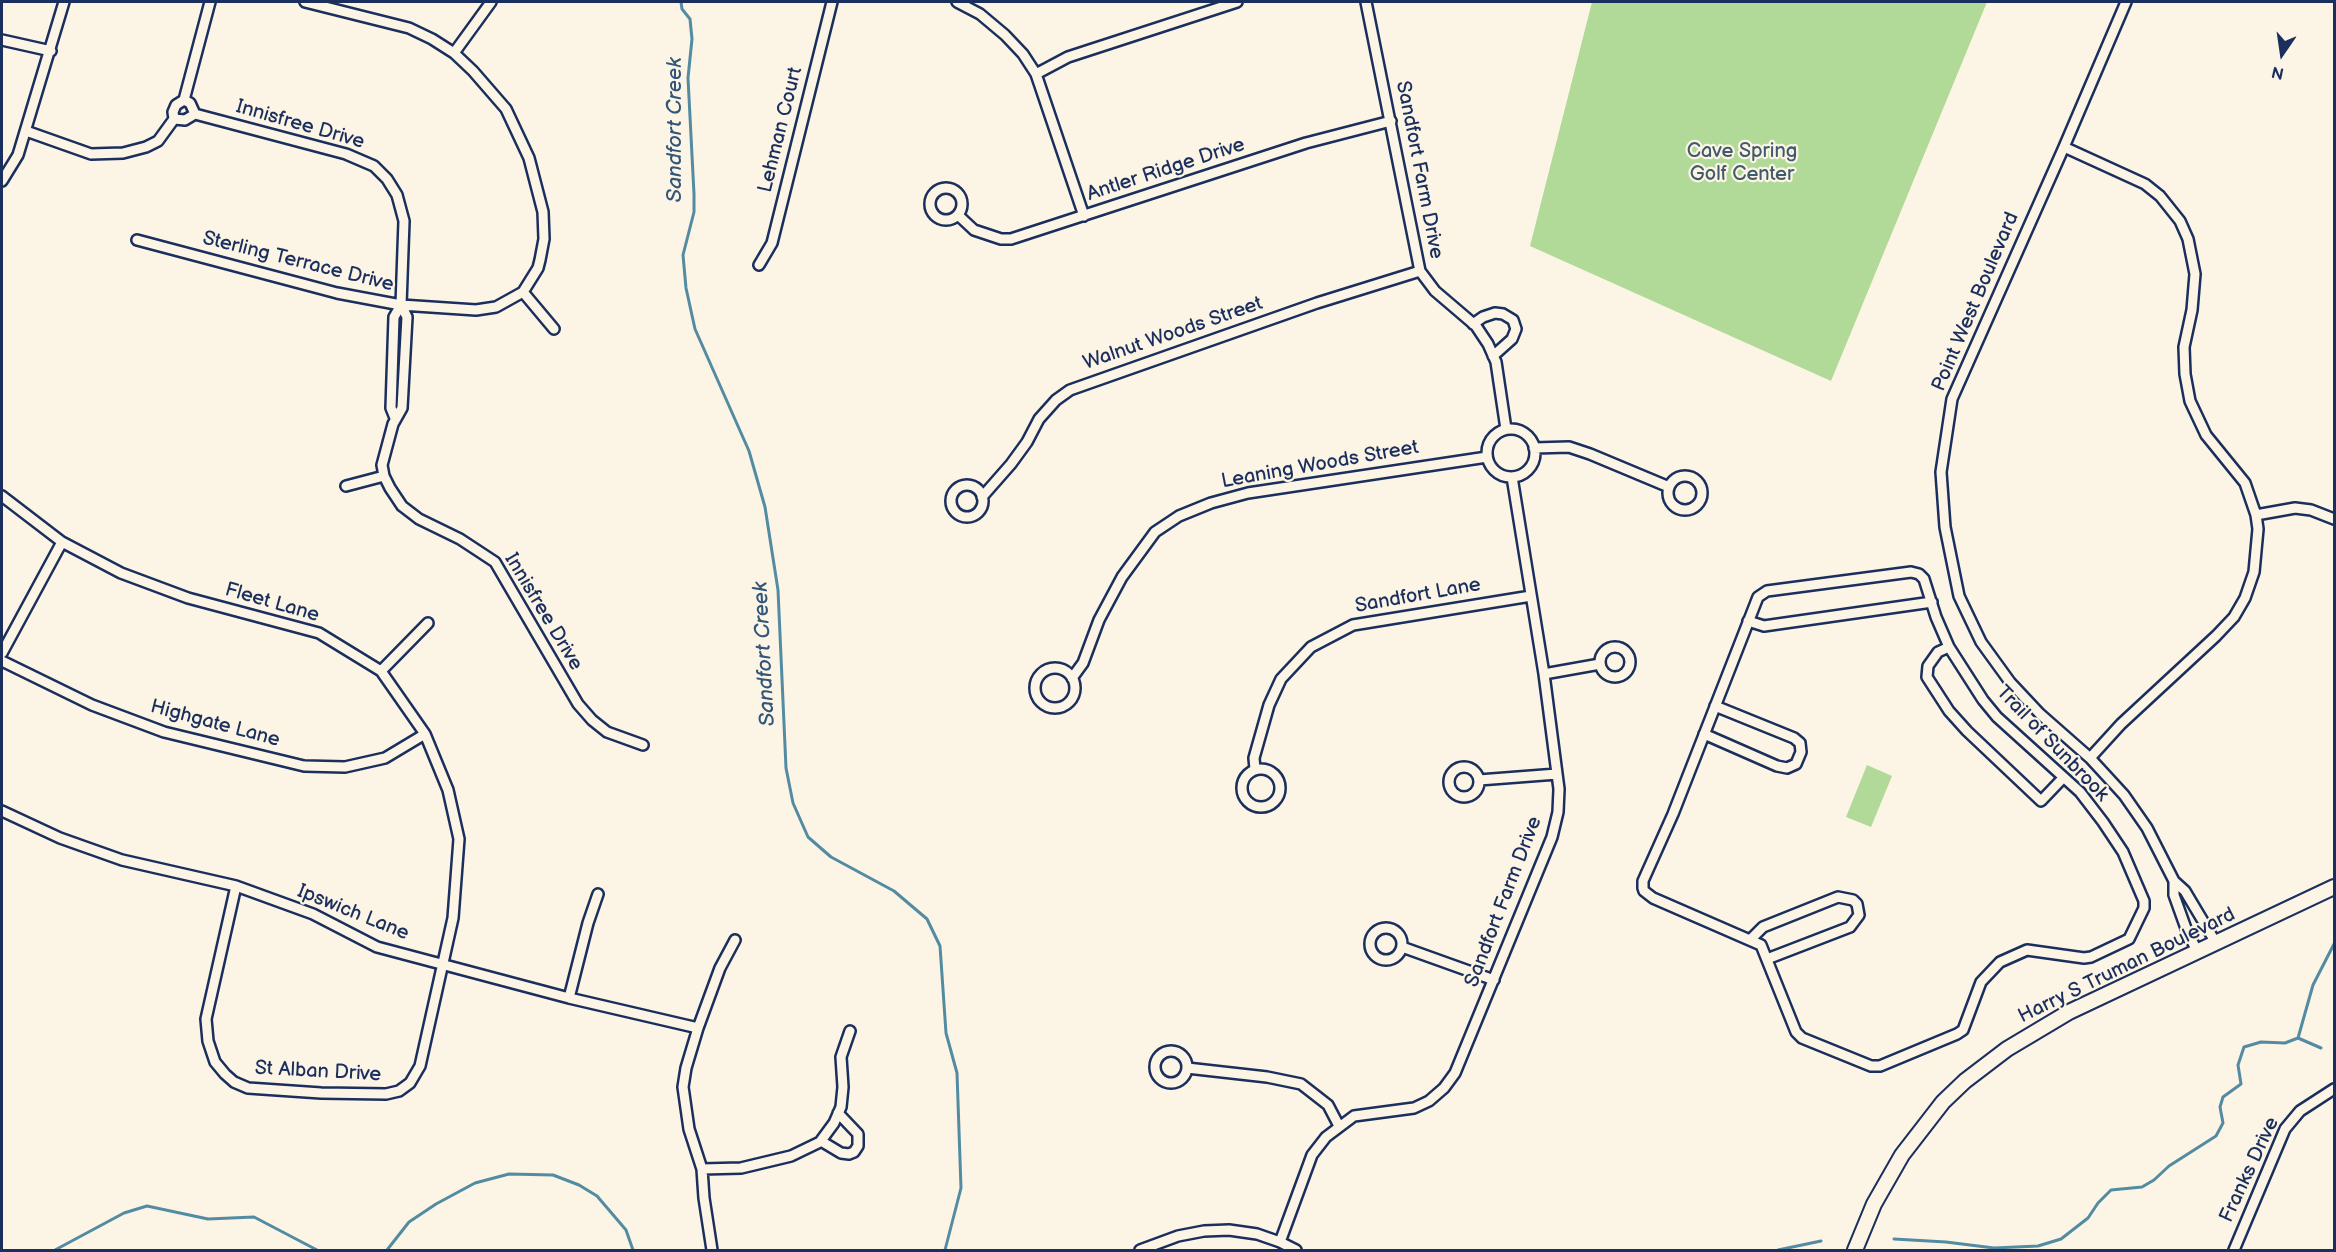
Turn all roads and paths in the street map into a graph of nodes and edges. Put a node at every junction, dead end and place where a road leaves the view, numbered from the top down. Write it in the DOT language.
graph roads {
  1 [pos="64,2"];
  2 [pos="210,2"];
  3 [pos="305,2"];
  4 [pos="491,2"];
  5 [pos="832,2"];
  6 [pos="957,2"];
  7 [pos="1238,2"];
  8 [pos="1366,2"];
  9 [pos="2126,2"];
  10 [pos="2,40"];
  11 [pos="51,51"];
  12 [pos="454,53"];
  13 [pos="1036,74"];
  14 [pos="184,100"];
  15 [pos="195,114"];
  16 [pos="174,119"];
  17 [pos="1391,120"];
  18 [pos="26,130"];
  19 [pos="2064,147"];
  20 [pos="2,181"];
  21 [pos="958,215"];
  22 [pos="1084,216"];
  23 [pos="137,240"];
  24 [pos="759,264"];
  25 [pos="1420,271"];
  26 [pos="523,292"];
  27 [pos="401,305"];
  28 [pos="1473,324"];
  29 [pos="554,329"];
  30 [pos="1493,356"];
  31 [pos="1506,429"];
  32 [pos="1534,448"];
  33 [pos="1487,457"];
  34 [pos="384,476"];
  35 [pos="1512,477"];
  36 [pos="346,486"];
  37 [pos="1669,487"];
  38 [pos="2,496"];
  39 [pos="982,497"];
  40 [pos="2256,515"];
  41 [pos="2334,519"];
  42 [pos="63,542"];
  43 [pos="1531,596"];
  44 [pos="1932,602"];
  45 [pos="1748,621"];
  46 [pos="428,623"];
  47 [pos="1949,647"];
  48 [pos="2,653"];
  49 [pos="2,661"];
  50 [pos="1600,664"];
  51 [pos="381,671"];
  52 [pos="1544,674"];
  53 [pos="1072,678"];
  54 [pos="1715,706"];
  55 [pos="425,735"];
  56 [pos="1704,735"];
  57 [pos="643,745"];
  58 [pos="2090,758"];
  59 [pos="1256,769"];
  60 [pos="1557,774"];
  61 [pos="2064,778"];
  62 [pos="1479,780"];
  63 [pos="2,811"];
  64 [pos="2174,881"];
  65 [pos="236,886"];
  66 [pos="2334,887"];
  67 [pos="598,894"];
  68 [pos="1751,939"];
  69 [pos="735,940"];
  70 [pos="2216,943"];
  71 [pos="1402,947"];
  72 [pos="2198,952"];
  73 [pos="1767,959"];
  74 [pos="441,964"];
  75 [pos="1494,980"];
  76 [pos="569,998"];
  77 [pos="698,1028"];
  78 [pos="850,1031"];
  79 [pos="1187,1068"];
  80 [pos="2334,1089"];
  81 [pos="838,1113"];
  82 [pos="1339,1126"];
  83 [pos="821,1141"];
  84 [pos="702,1169"];
  85 [pos="1280,1242"];
  86 [pos="712,1251"];
  87 [pos="1140,1251"];
  88 [pos="1296,1251"];
  89 [pos="1855,1251"];
  90 [pos="2234,1251"];
  1 -- 11 [label="street"];
  2 -- 14 [label="street"];
  3 -- 12 [label="street"];
  4 -- 12 [label="street"];
  5 -- 24 [label="street, Lehman Court"];
  6 -- 13 [label="street"];
  7 -- 13 [label="street"];
  8 -- 17 [label="street, Sandfort Farm Drive"];
  9 -- 19 [label="street, Point West Boulevard"];
  10 -- 11 [label="street"];
  11 -- 18 [label="street"];
  12 -- 26 [label="street"];
  13 -- 22 [label="street"];
  14 -- 15 [label="street"];
  14 -- 16 [label="street"];
  15 -- 16 [label="street"];
  15 -- 27 [label="street, Innisfree Drive"];
  16 -- 18 [label="street"];
  17 -- 22 [label="street, Antler Ridge Drive"];
  17 -- 25 [label="street, Sandfort Farm Drive"];
  18 -- 20 [label="street"];
  19 -- 40 [label="street"];
  19 -- 58 [label="street, Point West Boulevard"];
  21 -- 22 [label="street, Antler Ridge Drive"];
  23 -- 27 [label="street, Sterling Terrace Drive"];
  25 -- 28 [label="street, Sandfort Farm Drive"];
  25 -- 39 [label="street, Walnut Woods Street"];
  26 -- 27 [label="street, Sterling Terrace Drive"];
  26 -- 29 [label="street"];
  27 -- 34 [label="street, Innisfree Drive"];
  28 -- 30 [label="street, Sandfort Farm Drive"];
  28 -- 30 [label="street"];
  30 -- 31 [label="street, Sandfort Farm Drive"];
  31 -- 32 [label="street"];
  31 -- 33 [label="street"];
  32 -- 35 [label="street"];
  32 -- 37 [label="street"];
  33 -- 35 [label="street"];
  33 -- 53 [label="street, Leaning Woods Street"];
  34 -- 36 [label="street"];
  34 -- 57 [label="street, Innisfree Drive"];
  35 -- 43 [label="street, Sandfort Farm Drive"];
  38 -- 42 [label="street, Fleet Lane"];
  40 -- 41 [label="street"];
  40 -- 58 [label="street"];
  42 -- 48 [label="street"];
  42 -- 51 [label="street, Fleet Lane"];
  43 -- 52 [label="street, Sandfort Farm Drive"];
  43 -- 59 [label="street, Sandfort Lane"];
  44 -- 45 [label="street"];
  44 -- 45 [label="street, Trail of Sunbrook"];
  44 -- 47 [label="street, Trail of Sunbrook"];
  45 -- 54 [label="street, Trail of Sunbrook"];
  46 -- 51 [label="street"];
  47 -- 61 [label="street, Trail of Sunbrook"];
  47 -- 61 [label="street"];
  49 -- 55 [label="street, Highgate Lane"];
  50 -- 52 [label="street"];
  51 -- 55 [label="street, Fleet Lane"];
  52 -- 60 [label="street, Sandfort Farm Drive"];
  53 -- 53 [label="street, Leaning Woods Street"];
  54 -- 56 [label="street, Trail of Sunbrook"];
  54 -- 56 [label="street"];
  55 -- 74 [label="street, Fleet Lane"];
  56 -- 68 [label="street, Trail of Sunbrook"];
  58 -- 64 [label="street, Point West Boulevard"];
  59 -- 59 [label="street, Sandfort Lane"];
  60 -- 62 [label="street"];
  60 -- 75 [label="street, Sandfort Farm Drive"];
  61 -- 73 [label="street, Trail of Sunbrook"];
  63 -- 65 [label="street, Ipswich Lane"];
  64 -- 70 [label="street, Point West Boulevard"];
  64 -- 72 [label="street, Point West Boulevard"];
  65 -- 74 [label="street, Ipswich Lane"];
  65 -- 74 [label="street, St Alban Drive"];
  66 -- 70 [label="main road, Harry S Truman Boulevard"];
  67 -- 76 [label="street"];
  68 -- 73 [label="street, Trail of Sunbrook"];
  68 -- 73 [label="street"];
  69 -- 77 [label="street"];
  70 -- 72 [label="main road, Harry S Truman Boulevard"];
  71 -- 75 [label="street"];
  72 -- 89 [label="main road, Harry S Truman Boulevard"];
  74 -- 76 [label="street, Ipswich Lane"];
  75 -- 82 [label="street, Sandfort Farm Drive"];
  76 -- 77 [label="street, Ipswich Lane"];
  77 -- 84 [label="street"];
  78 -- 81 [label="street"];
  79 -- 82 [label="street"];
  80 -- 90 [label="street, Franks Drive"];
  81 -- 83 [label="street"];
  81 -- 83 [label="street"];
  82 -- 85 [label="street, Sandfort Farm Drive"];
  83 -- 84 [label="street"];
  84 -- 86 [label="street"];
  85 -- 87 [label="street"];
  85 -- 88 [label="street"];
}
